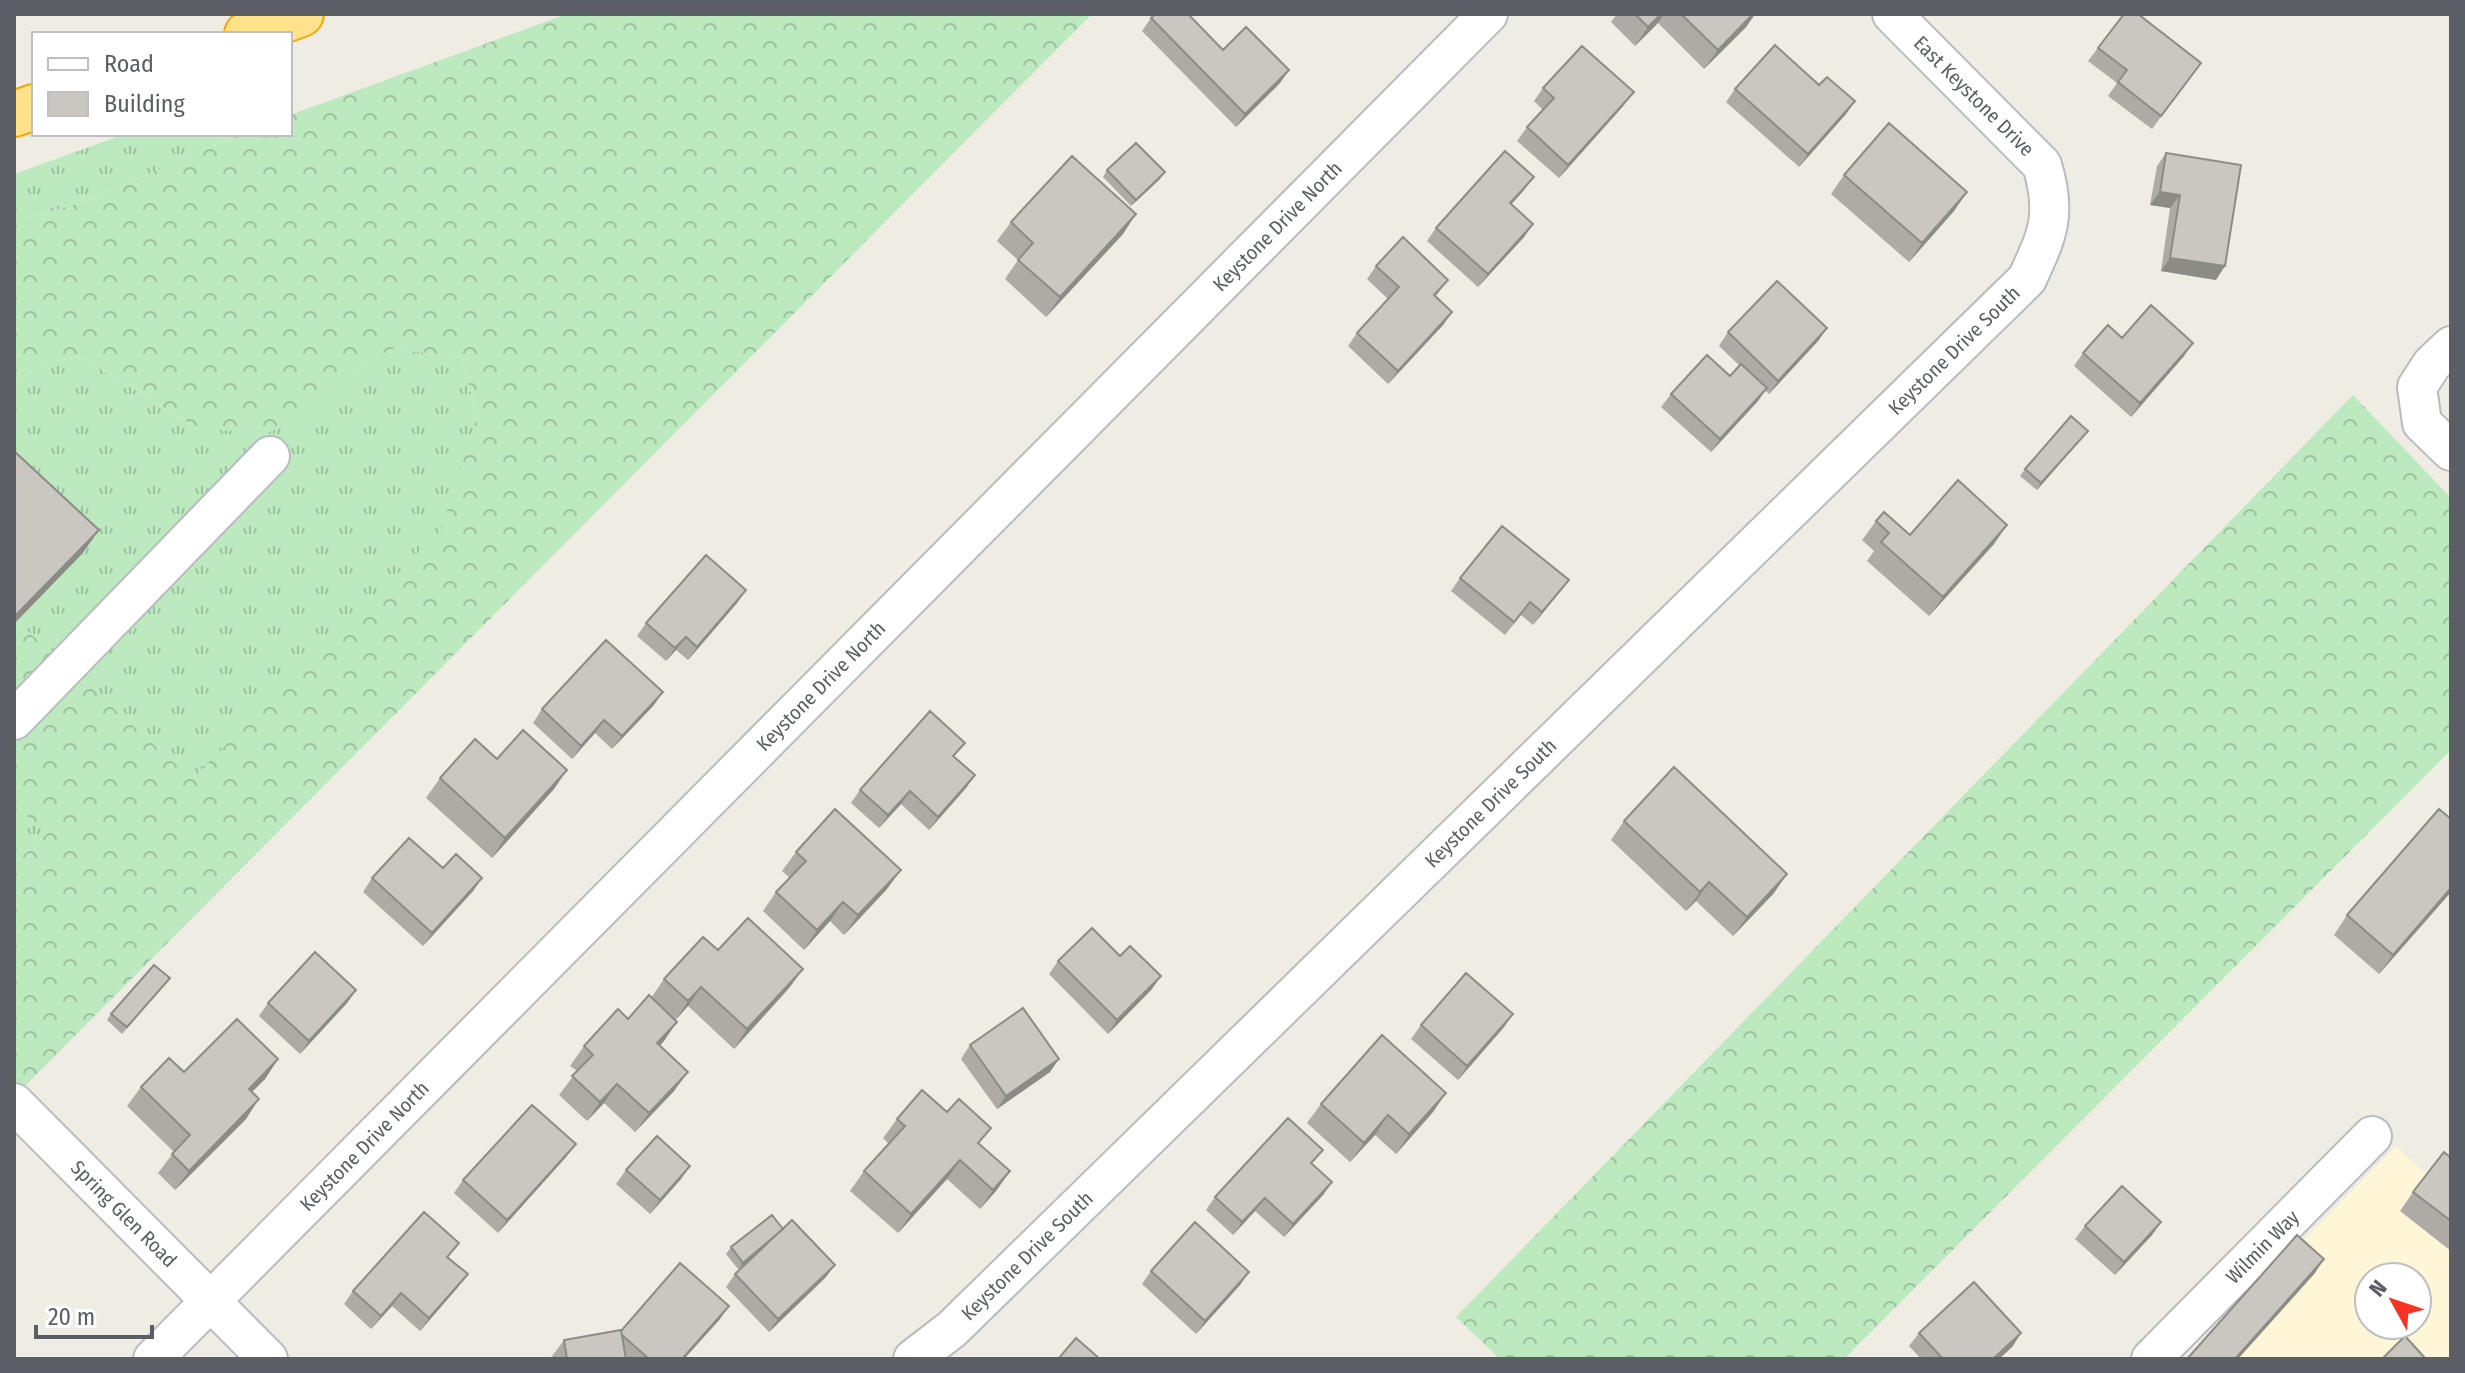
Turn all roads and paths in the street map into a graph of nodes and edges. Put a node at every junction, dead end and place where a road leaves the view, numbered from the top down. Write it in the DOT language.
graph roads {
  1 [pos="301,14"];
  2 [pos="1488,14"];
  3 [pos="1892,14"];
  4 [pos="252,32"];
  5 [pos="2050,231"];
  6 [pos="2451,346"];
  7 [pos="2451,451"];
  8 [pos="270,456"];
  9 [pos="14,720"];
  10 [pos="14,1103"];
  11 [pos="2372,1136"];
  12 [pos="210,1301"];
  13 [pos="153,1359"];
  14 [pos="268,1359"];
  15 [pos="913,1359"];
  16 [pos="2151,1359"];
  1 -- 4 [label="highway"];
  2 -- 12 [label="street, Keystone Drive North"];
  3 -- 5 [label="street, East Keystone Drive"];
  5 -- 15 [label="street, Keystone Drive South"];
  6 -- 7 [label="street"];
  8 -- 9 [label="street"];
  10 -- 12 [label="street, Spring Glen Road"];
  11 -- 16 [label="street, Wilmin Way"];
  12 -- 13 [label="street, Keystone Drive North"];
  12 -- 14 [label="street, Spring Glen Road"];
}
